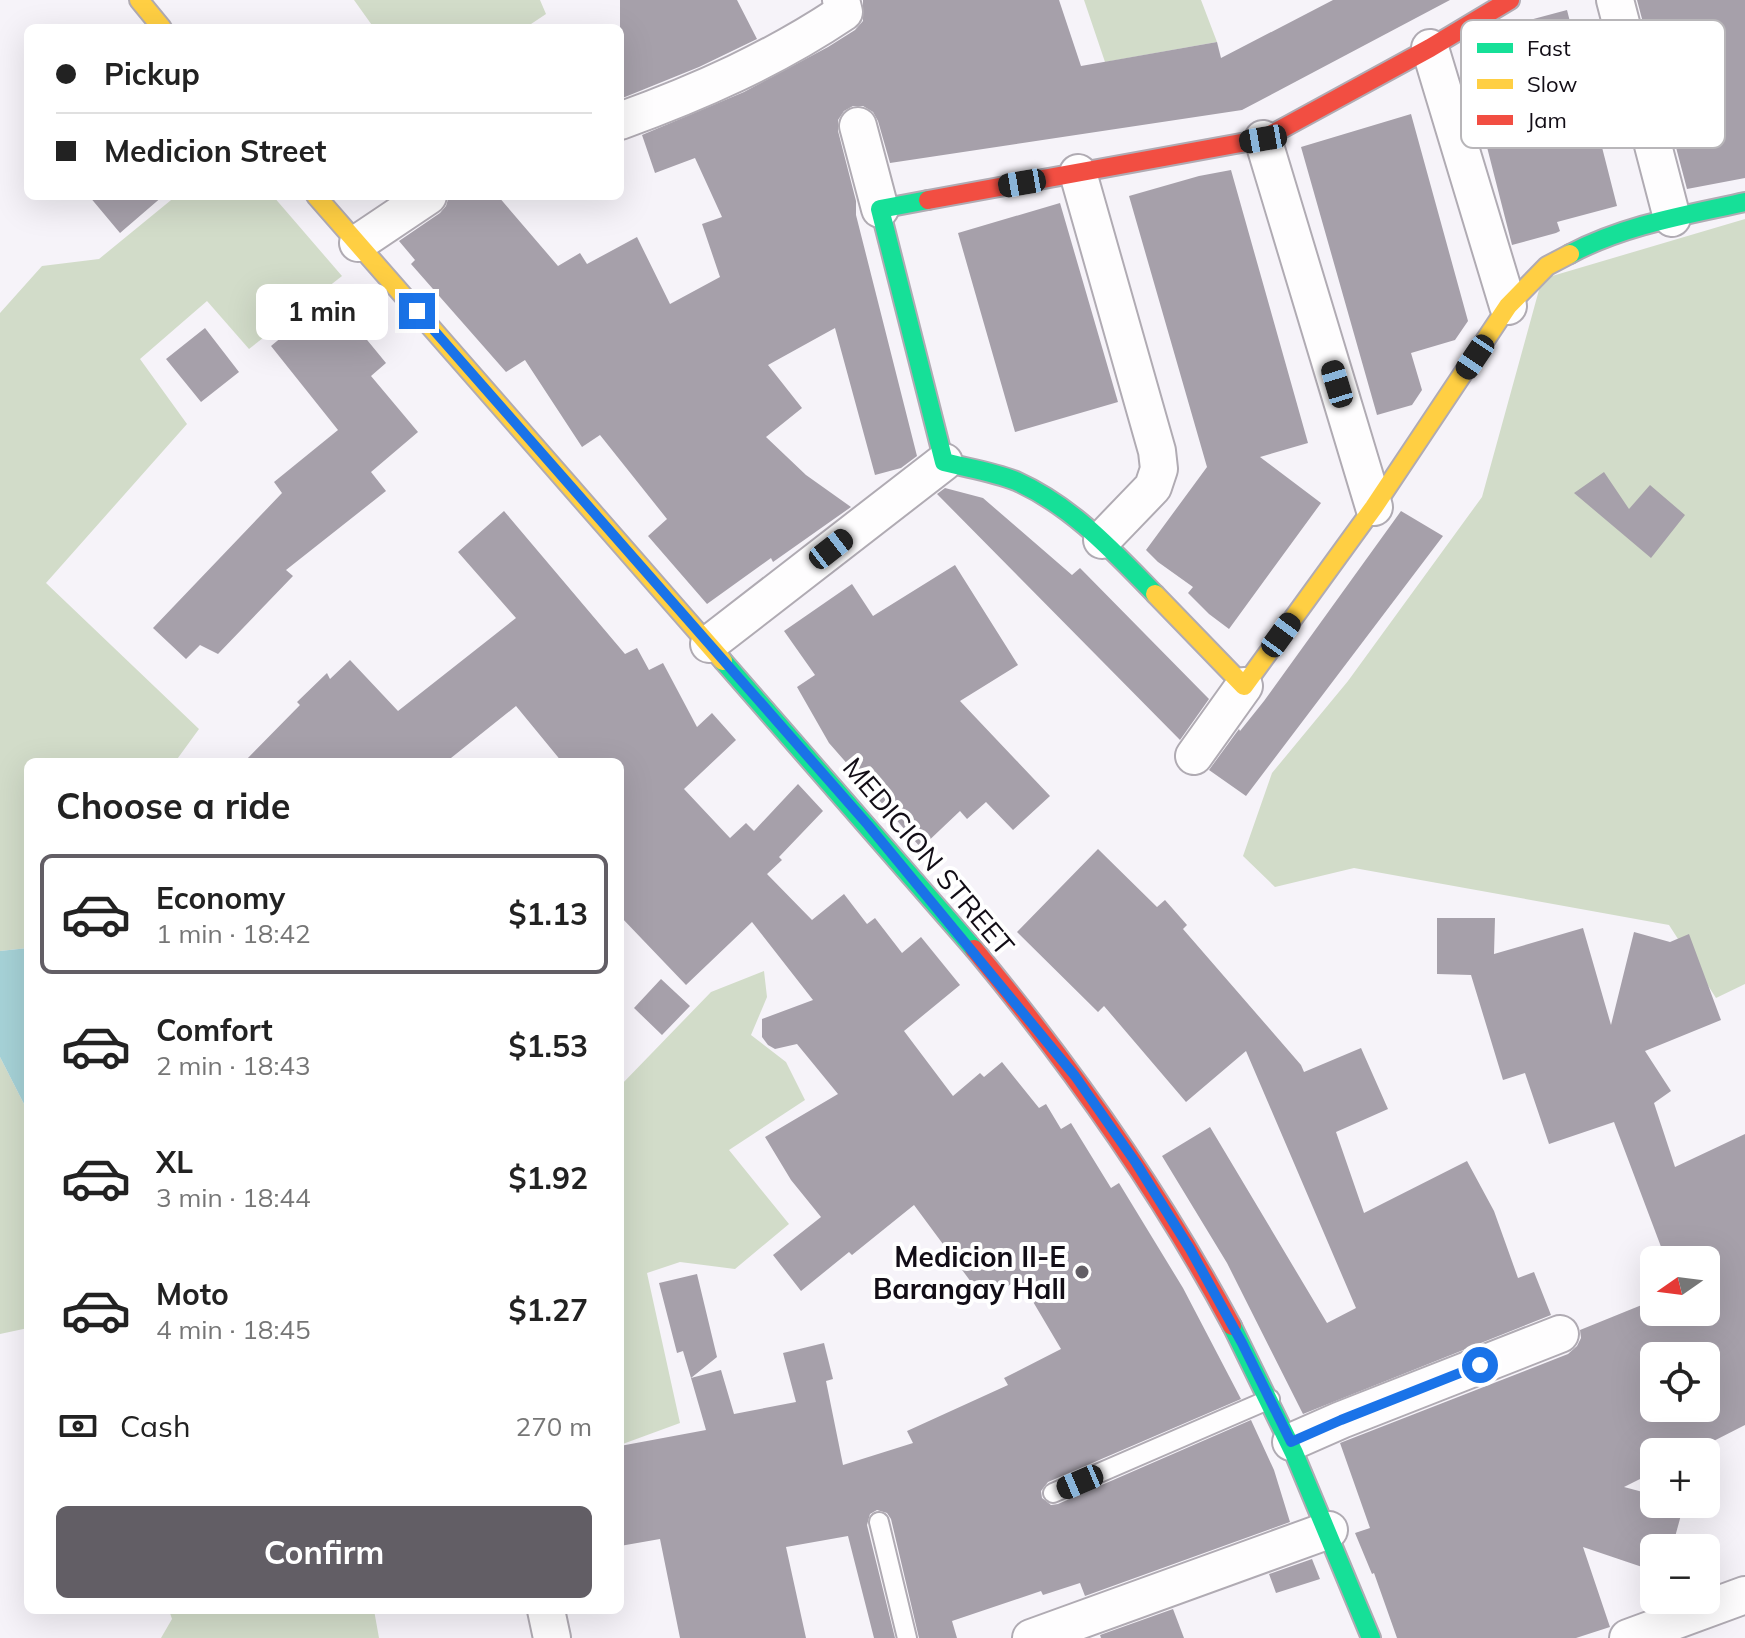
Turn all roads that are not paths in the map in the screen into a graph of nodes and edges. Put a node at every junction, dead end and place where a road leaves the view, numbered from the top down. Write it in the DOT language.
graph roads {
  1 [pos="139,0"];
  2 [pos="841,0"];
  3 [pos="1510,0"];
  4 [pos="1615,0"];
  5 [pos="1477,20"];
  6 [pos="1620,20"];
  7 [pos="159,24"];
  8 [pos="1461,29"];
  9 [pos="1430,48"];
  10 [pos="624,119"];
  11 [pos="858,126"];
  12 [pos="1263,139"];
  13 [pos="1654,148"];
  14 [pos="1078,173"];
  15 [pos="320,200"];
  16 [pos="422,200"];
  17 [pos="1745,202"];
  18 [pos="880,209"];
  19 [pos="1672,218"];
  20 [pos="358,243"];
  21 [pos="1508,306"];
  22 [pos="944,462"];
  23 [pos="1374,507"];
  24 [pos="1102,540"];
  25 [pos="709,644"];
  26 [pos="1244,686"];
  27 [pos="1194,756"];
  28 [pos="1560,1334"];
  29 [pos="1270,1399"];
  30 [pos="1291,1442"];
  31 [pos="1053,1493"];
  32 [pos="879,1522"];
  33 [pos="1329,1530"];
  34 [pos="1745,1595"];
  35 [pos="547,1614"];
  36 [pos="552,1638"];
  37 [pos="907,1638"];
  38 [pos="1031,1638"];
  39 [pos="1371,1638"];
  40 [pos="1628,1638"];
  1 -- 7 [label="street"];
  2 -- 10 [label="street"];
  3 -- 5 [label="street"];
  4 -- 6 [label="street"];
  8 -- 9 [label="street"];
  9 -- 12 [label="street"];
  9 -- 21 [label="street"];
  11 -- 18 [label="street"];
  12 -- 14 [label="street"];
  12 -- 23 [label="street"];
  13 -- 19 [label="street"];
  14 -- 18 [label="street"];
  14 -- 24 [label="street"];
  15 -- 20 [label="street, MEDICION STREET"];
  16 -- 20 [label="street"];
  17 -- 19 [label="street"];
  18 -- 22 [label="street"];
  19 -- 21 [label="street"];
  20 -- 25 [label="street, MEDICION STREET"];
  21 -- 23 [label="street"];
  22 -- 24 [label="street"];
  22 -- 25 [label="street"];
  23 -- 26 [label="street"];
  24 -- 26 [label="street"];
  25 -- 29 [label="street, MEDICION STREET"];
  26 -- 27 [label="street"];
  28 -- 30 [label="street"];
  29 -- 30 [label="street, MEDICION STREET"];
  29 -- 31 [label="lane"];
  30 -- 33 [label="street, MEDICION STREET"];
  32 -- 37 [label="lane"];
  33 -- 38 [label="street"];
  33 -- 39 [label="street, MEDICION STREET"];
  34 -- 40 [label="street"];
  35 -- 36 [label="street"];
}
